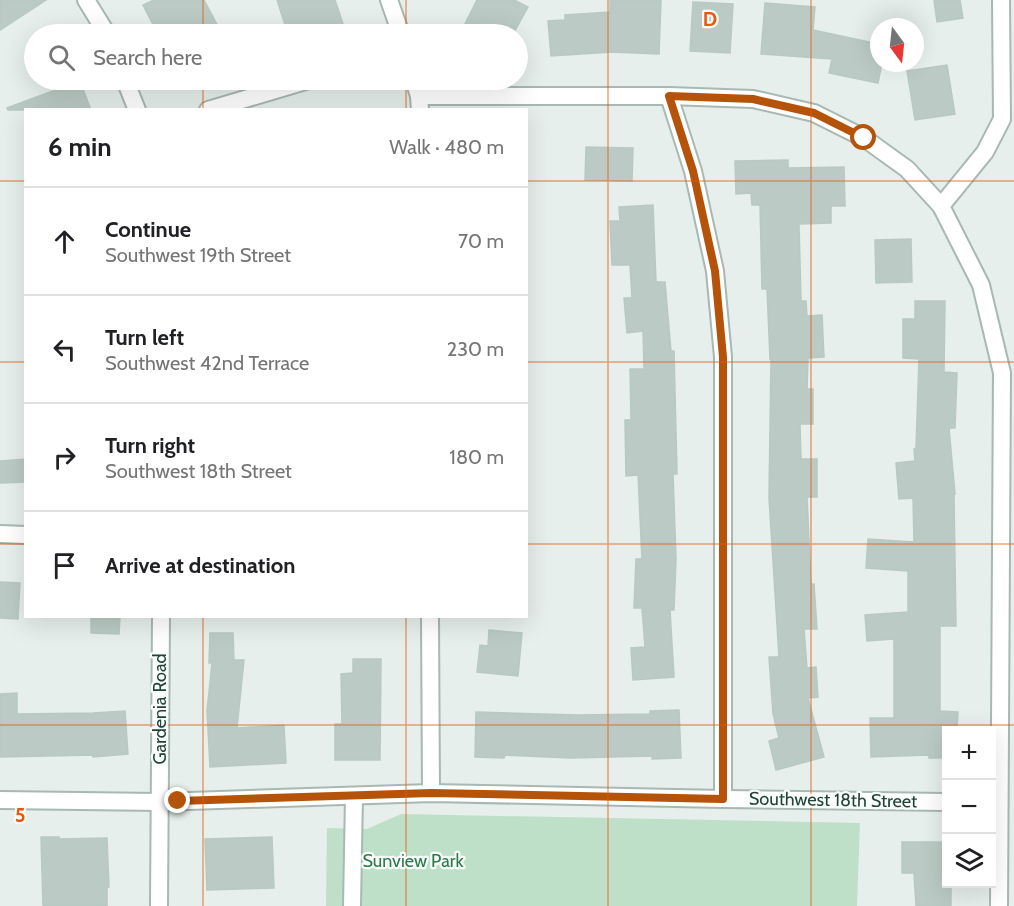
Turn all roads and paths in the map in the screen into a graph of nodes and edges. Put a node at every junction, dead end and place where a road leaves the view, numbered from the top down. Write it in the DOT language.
graph roads {
  1 [pos="86,0"];
  2 [pos="389,0"];
  3 [pos="1001,0"];
  4 [pos="101,24"];
  5 [pos="397,24"];
  6 [pos="129,90"];
  7 [pos="275,90"];
  8 [pos="669,96"];
  9 [pos="420,103"];
  10 [pos="136,108"];
  11 [pos="215,108"];
  12 [pos="941,206"];
  13 [pos="0,534"];
  14 [pos="24,534"];
  15 [pos="161,618"];
  16 [pos="430,618"];
  17 [pos="431,793"];
  18 [pos="354,796"];
  19 [pos="723,799"];
  20 [pos="0,800"];
  21 [pos="942,801"];
  22 [pos="160,802"];
  23 [pos="1002,802"];
  24 [pos="159,906"];
  25 [pos="352,906"];
  26 [pos="999,906"];
  1 -- 4 [label="street"];
  2 -- 5 [label="street"];
  3 -- 12 [label="street"];
  6 -- 10 [label="street"];
  7 -- 11 [label="street"];
  8 -- 9 [label="street"];
  8 -- 12 [label="street"];
  8 -- 19 [label="street"];
  12 -- 23 [label="street"];
  13 -- 14 [label="street"];
  15 -- 22 [label="street, Gardenia Road"];
  16 -- 17 [label="street"];
  17 -- 18 [label="street, Southwest 18th Street"];
  17 -- 19 [label="street, Southwest 18th Street"];
  18 -- 22 [label="street, Southwest 18th Street"];
  18 -- 25 [label="street"];
  19 -- 21 [label="street, Southwest 18th Street"];
  20 -- 22 [label="street, Southwest 18th Street"];
  22 -- 24 [label="street, Gardenia Road"];
  23 -- 26 [label="street"];
}
